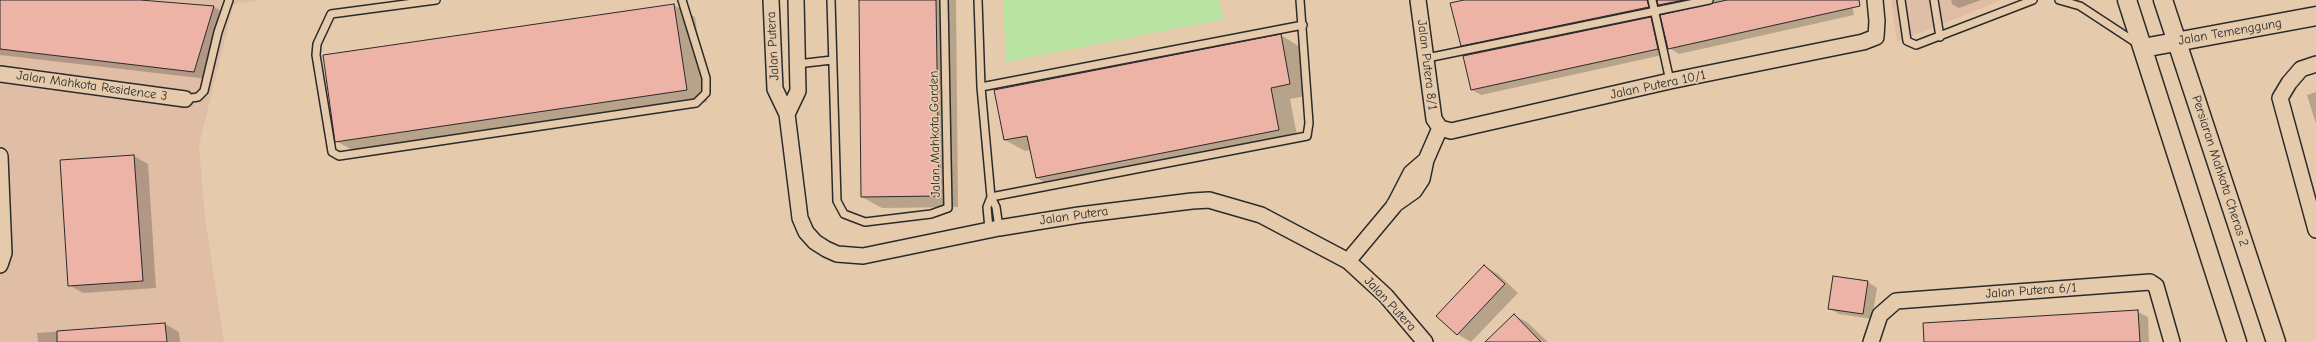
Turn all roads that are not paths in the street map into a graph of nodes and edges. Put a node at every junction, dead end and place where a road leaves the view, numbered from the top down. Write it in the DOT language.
graph roads {
  1 [pos="229,0"];
  2 [pos="436,0"];
  3 [pos="682,0"];
  4 [pos="771,0"];
  5 [pos="796,0"];
  6 [pos="831,0"];
  7 [pos="944,0"];
  8 [pos="978,0"];
  9 [pos="1300,0"];
  10 [pos="1418,0"];
  11 [pos="1652,0"];
  12 [pos="1709,0"];
  13 [pos="1875,0"];
  14 [pos="1901,0"];
  15 [pos="1934,0"];
  16 [pos="2033,0"];
  17 [pos="2059,0"];
  18 [pos="2127,0"];
  19 [pos="2163,0"];
  20 [pos="1654,12"];
  21 [pos="2316,16"];
  22 [pos="1303,25"];
  23 [pos="1940,37"];
  24 [pos="2178,42"];
  25 [pos="2143,48"];
  26 [pos="1427,58"];
  27 [pos="832,60"];
  28 [pos="797,64"];
  29 [pos="2316,64"];
  30 [pos="0,74"];
  31 [pos="1670,81"];
  32 [pos="981,87"];
  33 [pos="185,99"];
  34 [pos="787,114"];
  35 [pos="1440,128"];
  36 [pos="0,156"];
  37 [pos="991,197"];
  38 [pos="994,228"];
  39 [pos="2316,230"];
  40 [pos="1348,261"];
  41 [pos="0,265"];
  42 [pos="1425,342"];
  43 [pos="1872,342"];
  44 [pos="2172,342"];
  45 [pos="2237,342"];
  46 [pos="2276,342"];
  1 -- 33 [label="lane"];
  2 -- 3 [label="lane"];
  4 -- 34 [label="street, Jalan Putera"];
  5 -- 28 [label="street, Jalan Putera"];
  6 -- 27 [label="lane, Jalan Mahkota Garden"];
  7 -- 27 [label="lane, Jalan Mahkota Garden"];
  8 -- 32 [label="lane"];
  9 -- 22 [label="lane"];
  10 -- 26 [label="street, Jalan Putera 8/1"];
  11 -- 20 [label="lane"];
  12 -- 20 [label="lane"];
  13 -- 31 [label="street, Jalan Putera 10/1"];
  14 -- 23 [label="lane"];
  15 -- 23 [label="lane"];
  16 -- 23 [label="lane"];
  17 -- 25 [label="lane"];
  18 -- 25 [label="street"];
  19 -- 24 [label="street, Persiaran Mahkota Cheras 2"];
  20 -- 26 [label="lane"];
  20 -- 31 [label="lane"];
  21 -- 24 [label="street, Jalan Temenggung"];
  22 -- 32 [label="lane"];
  22 -- 37 [label="lane"];
  24 -- 25 [label="street, Jalan Temenggung"];
  24 -- 46 [label="street, Persiaran Mahkota Cheras 2"];
  25 -- 45 [label="street"];
  26 -- 35 [label="street, Jalan Putera 8/1"];
  27 -- 28 [label="lane"];
  28 -- 34 [label="street, Jalan Putera"];
  29 -- 39 [label="street"];
  30 -- 33 [label="street, Jalan Mahkota Residence 3"];
  31 -- 35 [label="street, Jalan Putera 10/1"];
  32 -- 37 [label="lane"];
  34 -- 38 [label="street, Jalan Putera"];
  35 -- 40 [label="street"];
  36 -- 41 [label="street"];
  37 -- 38 [label="lane"];
  38 -- 40 [label="street, Jalan Putera"];
  40 -- 42 [label="street, Jalan Putera"];
  43 -- 44 [label="street, Jalan Putera 6/1"];
}
